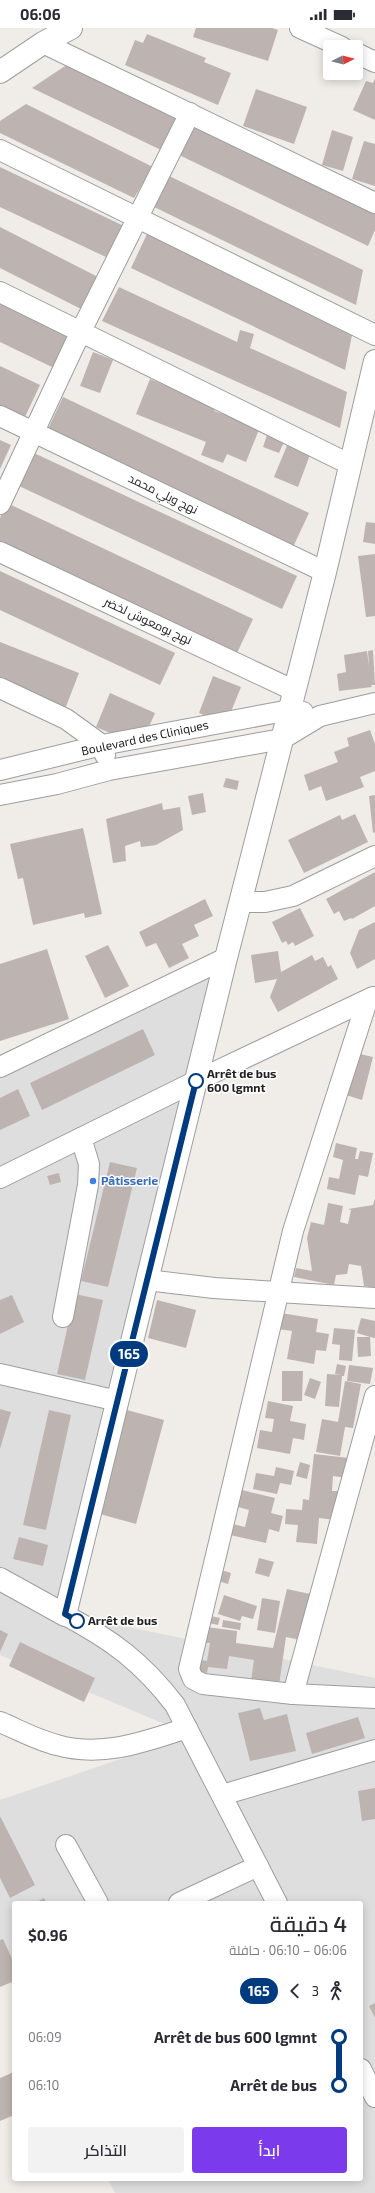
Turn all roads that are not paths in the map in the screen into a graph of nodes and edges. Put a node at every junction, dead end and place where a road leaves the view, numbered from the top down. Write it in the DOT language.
graph roads {
  1 [pos="71,28"];
  2 [pos="300,28"];
  3 [pos="327,40"];
  4 [pos="43,42"];
  5 [pos="363,56"];
  6 [pos="375,62"];
  7 [pos="0,72"];
  8 [pos="190,113"];
  9 [pos="0,150"];
  10 [pos="375,203"];
  11 [pos="138,218"];
  12 [pos="0,292"];
  13 [pos="81,331"];
  14 [pos="375,335"];
  15 [pos="375,361"];
  16 [pos="0,416"];
  17 [pos="34,432"];
  18 [pos="349,464"];
  19 [pos="0,504"];
  20 [pos="0,552"];
  21 [pos="325,572"];
  22 [pos="0,688"];
  23 [pos="293,701"];
  24 [pos="375,703"];
  25 [pos="320,716"];
  26 [pos="282,739"];
  27 [pos="102,745"];
  28 [pos="0,770"];
  29 [pos="109,770"];
  30 [pos="0,795"];
  31 [pos="375,856"];
  32 [pos="240,902"];
  33 [pos="226,958"];
  34 [pos="371,998"];
  35 [pos="0,1067"];
  36 [pos="196,1081"];
  37 [pos="81,1138"];
  38 [pos="0,1178"];
  39 [pos="147,1280"];
  40 [pos="279,1291"];
  41 [pos="375,1298"];
  42 [pos="63,1317"];
  43 [pos="0,1374"];
  44 [pos="375,1396"];
  45 [pos="118,1400"];
  46 [pos="0,1579"];
  47 [pos="65,1614"];
  48 [pos="292,1694"];
  49 [pos="375,1698"];
  50 [pos="0,1722"];
  51 [pos="187,1728"];
  52 [pos="375,1750"];
  53 [pos="222,1795"];
  54 [pos="66,1845"];
  55 [pos="258,1866"];
  56 [pos="97,1901"];
  57 [pos="183,1901"];
  58 [pos="276,1901"];
  59 [pos="363,2073"];
  60 [pos="375,2096"];
  1 -- 4 [label="street"];
  2 -- 3 [label="street"];
  4 -- 7 [label="street"];
  4 -- 8 [label="street"];
  5 -- 6 [label="street"];
  8 -- 10 [label="street"];
  8 -- 11 [label="street"];
  9 -- 11 [label="street"];
  11 -- 13 [label="street"];
  11 -- 14 [label="street"];
  12 -- 13 [label="street"];
  13 -- 17 [label="street"];
  13 -- 18 [label="street"];
  15 -- 18 [label="street"];
  16 -- 17 [label="street, نهج ويلي محمد"];
  17 -- 19 [label="street"];
  17 -- 21 [label="street, نهج ويلي محمد"];
  18 -- 21 [label="street"];
  20 -- 23 [label="street, نهج بومعوش لخضر"];
  21 -- 23 [label="street"];
  22 -- 27 [label="street"];
  23 -- 25 [label="street"];
  23 -- 26 [label="street"];
  23 -- 27 [label="street, Boulevard des Cliniques"];
  24 -- 25 [label="street"];
  25 -- 26 [label="street"];
  26 -- 29 [label="street, Boulevard des Cliniques"];
  26 -- 32 [label="street"];
  27 -- 28 [label="street, Boulevard des Cliniques"];
  27 -- 29 [label="street"];
  29 -- 30 [label="street, Boulevard des Cliniques"];
  31 -- 32 [label="street"];
  32 -- 33 [label="street"];
  33 -- 35 [label="street"];
  33 -- 36 [label="street"];
  34 -- 36 [label="street"];
  34 -- 40 [label="street"];
  36 -- 37 [label="street"];
  36 -- 39 [label="street"];
  37 -- 38 [label="street"];
  37 -- 42 [label="street"];
  39 -- 40 [label="street"];
  39 -- 45 [label="street"];
  40 -- 41 [label="street"];
  40 -- 48 [label="street"];
  43 -- 45 [label="street"];
  44 -- 48 [label="street"];
  45 -- 47 [label="street"];
  46 -- 47 [label="street"];
  47 -- 51 [label="street"];
  48 -- 49 [label="street"];
  50 -- 51 [label="street"];
  51 -- 53 [label="street"];
  52 -- 53 [label="street"];
  53 -- 55 [label="street"];
  54 -- 56 [label="street"];
  55 -- 57 [label="street"];
  55 -- 58 [label="street"];
  59 -- 60 [label="street"];
}
